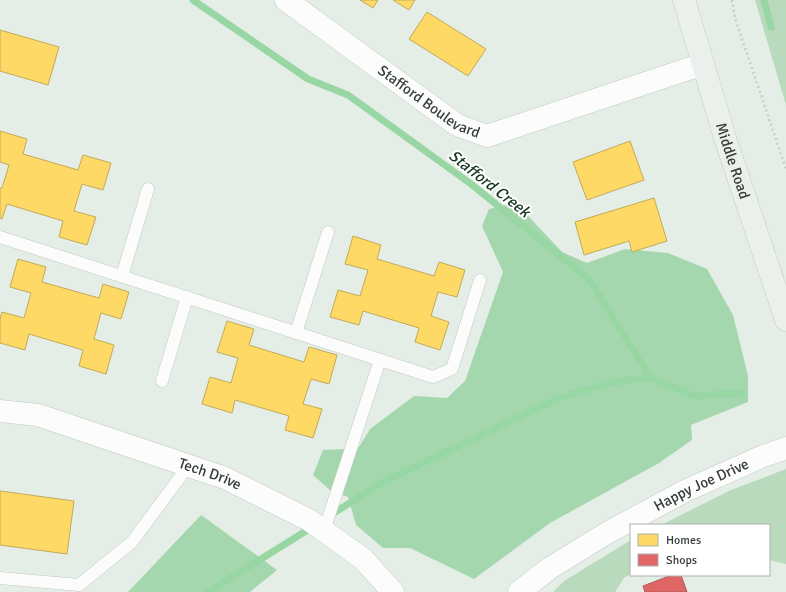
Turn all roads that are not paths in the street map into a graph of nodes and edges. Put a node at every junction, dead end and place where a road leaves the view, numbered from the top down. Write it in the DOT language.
graph roads {
  1 [pos="286,0"];
  2 [pos="684,0"];
  3 [pos="703,64"];
  4 [pos="148,189"];
  5 [pos="328,232"];
  6 [pos="0,237"];
  7 [pos="122,276"];
  8 [pos="480,280"];
  9 [pos="187,298"];
  10 [pos="786,320"];
  11 [pos="296,333"];
  12 [pos="380,360"];
  13 [pos="162,381"];
  14 [pos="0,411"];
  15 [pos="786,448"];
  16 [pos="189,465"];
  17 [pos="324,531"];
  18 [pos="0,578"];
  19 [pos="393,592"];
  20 [pos="519,592"];
  1 -- 3 [label="street, Stafford Boulevard"];
  2 -- 3 [label="main road, Middle Road"];
  3 -- 10 [label="main road, Middle Road"];
  4 -- 7 [label="lane"];
  5 -- 11 [label="lane"];
  6 -- 7 [label="lane"];
  7 -- 9 [label="lane"];
  8 -- 12 [label="lane"];
  9 -- 11 [label="lane"];
  9 -- 13 [label="lane"];
  11 -- 12 [label="lane"];
  12 -- 17 [label="lane"];
  14 -- 16 [label="street, Tech Drive"];
  15 -- 20 [label="street, Happy Joe Drive"];
  16 -- 17 [label="street, Tech Drive"];
  16 -- 18 [label="lane"];
  17 -- 19 [label="street, Tech Drive"];
}
